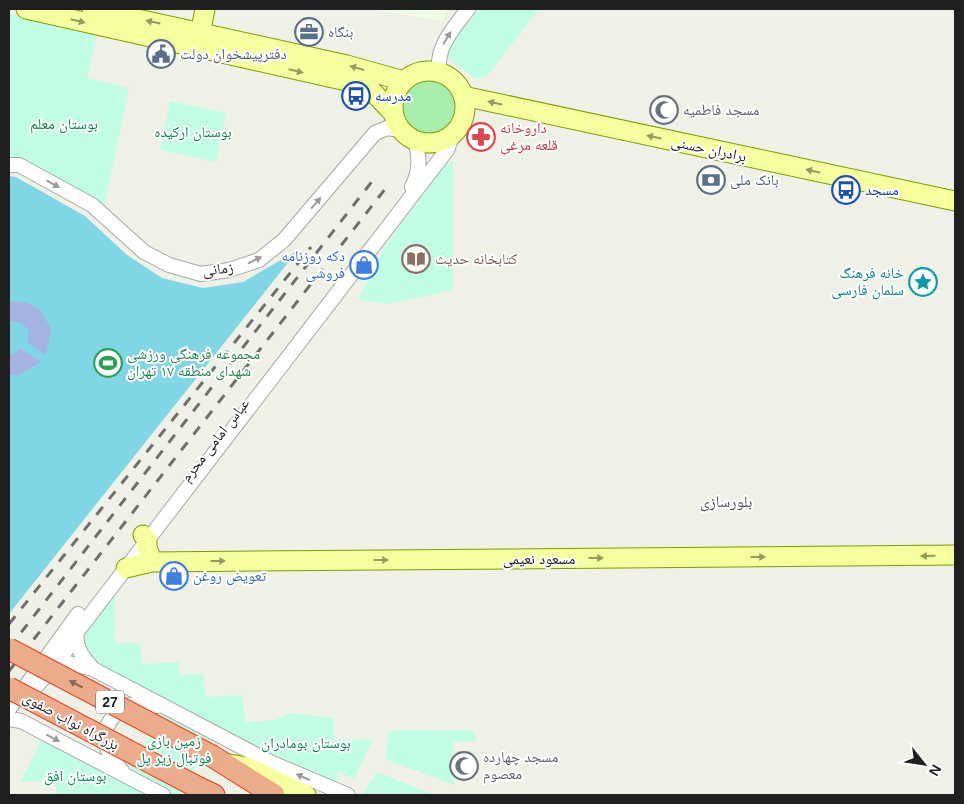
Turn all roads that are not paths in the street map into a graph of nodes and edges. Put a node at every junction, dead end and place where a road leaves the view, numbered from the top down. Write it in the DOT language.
graph roads {
  1 [pos="28,9"];
  2 [pos="92,9"];
  3 [pos="205,9"];
  4 [pos="468,9"];
  5 [pos="199,41"];
  6 [pos="263,55"];
  7 [pos="439,73"];
  8 [pos="404,81"];
  9 [pos="463,96"];
  10 [pos="403,128"];
  11 [pos="453,134"];
  12 [pos="9,165"];
  13 [pos="955,201"];
  14 [pos="231,425"];
  15 [pos="145,537"];
  16 [pos="955,555"];
  17 [pos="152,562"];
  18 [pos="126,568"];
  19 [pos="77,632"];
  20 [pos="9,649"];
  21 [pos="46,659"];
  22 [pos="60,660"];
  23 [pos="93,669"];
  24 [pos="11,699"];
  25 [pos="164,707"];
  26 [pos="9,714"];
  27 [pos="9,719"];
  28 [pos="217,760"];
  29 [pos="126,776"];
  30 [pos="207,792"];
  31 [pos="163,795"];
  32 [pos="274,795"];
  33 [pos="306,795"];
  34 [pos="348,795"];
  1 -- 5 [label="main road, one-way"];
  5 -- 2 [label="main road, one-way"];
  3 -- 5 [label="main road"];
  7 -- 4 [label="street, one-way"];
  5 -- 6 [label="main road"];
  8 -- 6 [label="main road, one-way"];
  6 -- 10 [label="main road, one-way"];
  7 -- 8 [label="main road"];
  7 -- 9 [label="main road"];
  8 -- 10 [label="main road"];
  9 -- 11 [label="main road"];
  13 -- 9 [label="main road, برادران حسنی, one-way"];
  10 -- 11 [label="main road"];
  12 -- 10 [label="street, زمانی, one-way"];
  10 -- 14 [label="street, عباس امامی محرم"];
  11 -- 14 [label="street, عباس امامی محرم"];
  14 -- 15 [label="street, عباس امامی محرم"];
  15 -- 17 [label="main road"];
  15 -- 18 [label="street, عباس امامی محرم"];
  15 -- 21 [label="street, عباس امامی محرم"];
  16 -- 17 [label="main road, مسعود نعیمی"];
  17 -- 18 [label="main road, مسعود نعیمی"];
  18 -- 19 [label="street, عباس امامی محرم"];
  19 -- 22 [label="street, عباس امامی محرم"];
  19 -- 23 [label="street"];
  28 -- 20 [label="highway, 27, one-way, bridge"];
  21 -- 22 [label="street"];
  21 -- 24 [label="street, عباس امامی محرم"];
  22 -- 23 [label="street"];
  22 -- 26 [label="street, عباس امامی محرم"];
  23 -- 25 [label="street"];
  24 -- 30 [label="highway, بزرگراه نواب صفوی / 27, bridge"];
  25 -- 29 [label="street"];
  34 -- 25 [label="street, one-way"];
  27 -- 29 [label="street, one-way"];
  28 -- 32 [label="highway, 27"];
  28 -- 33 [label="main road"];
  29 -- 31 [label="street"];
}
